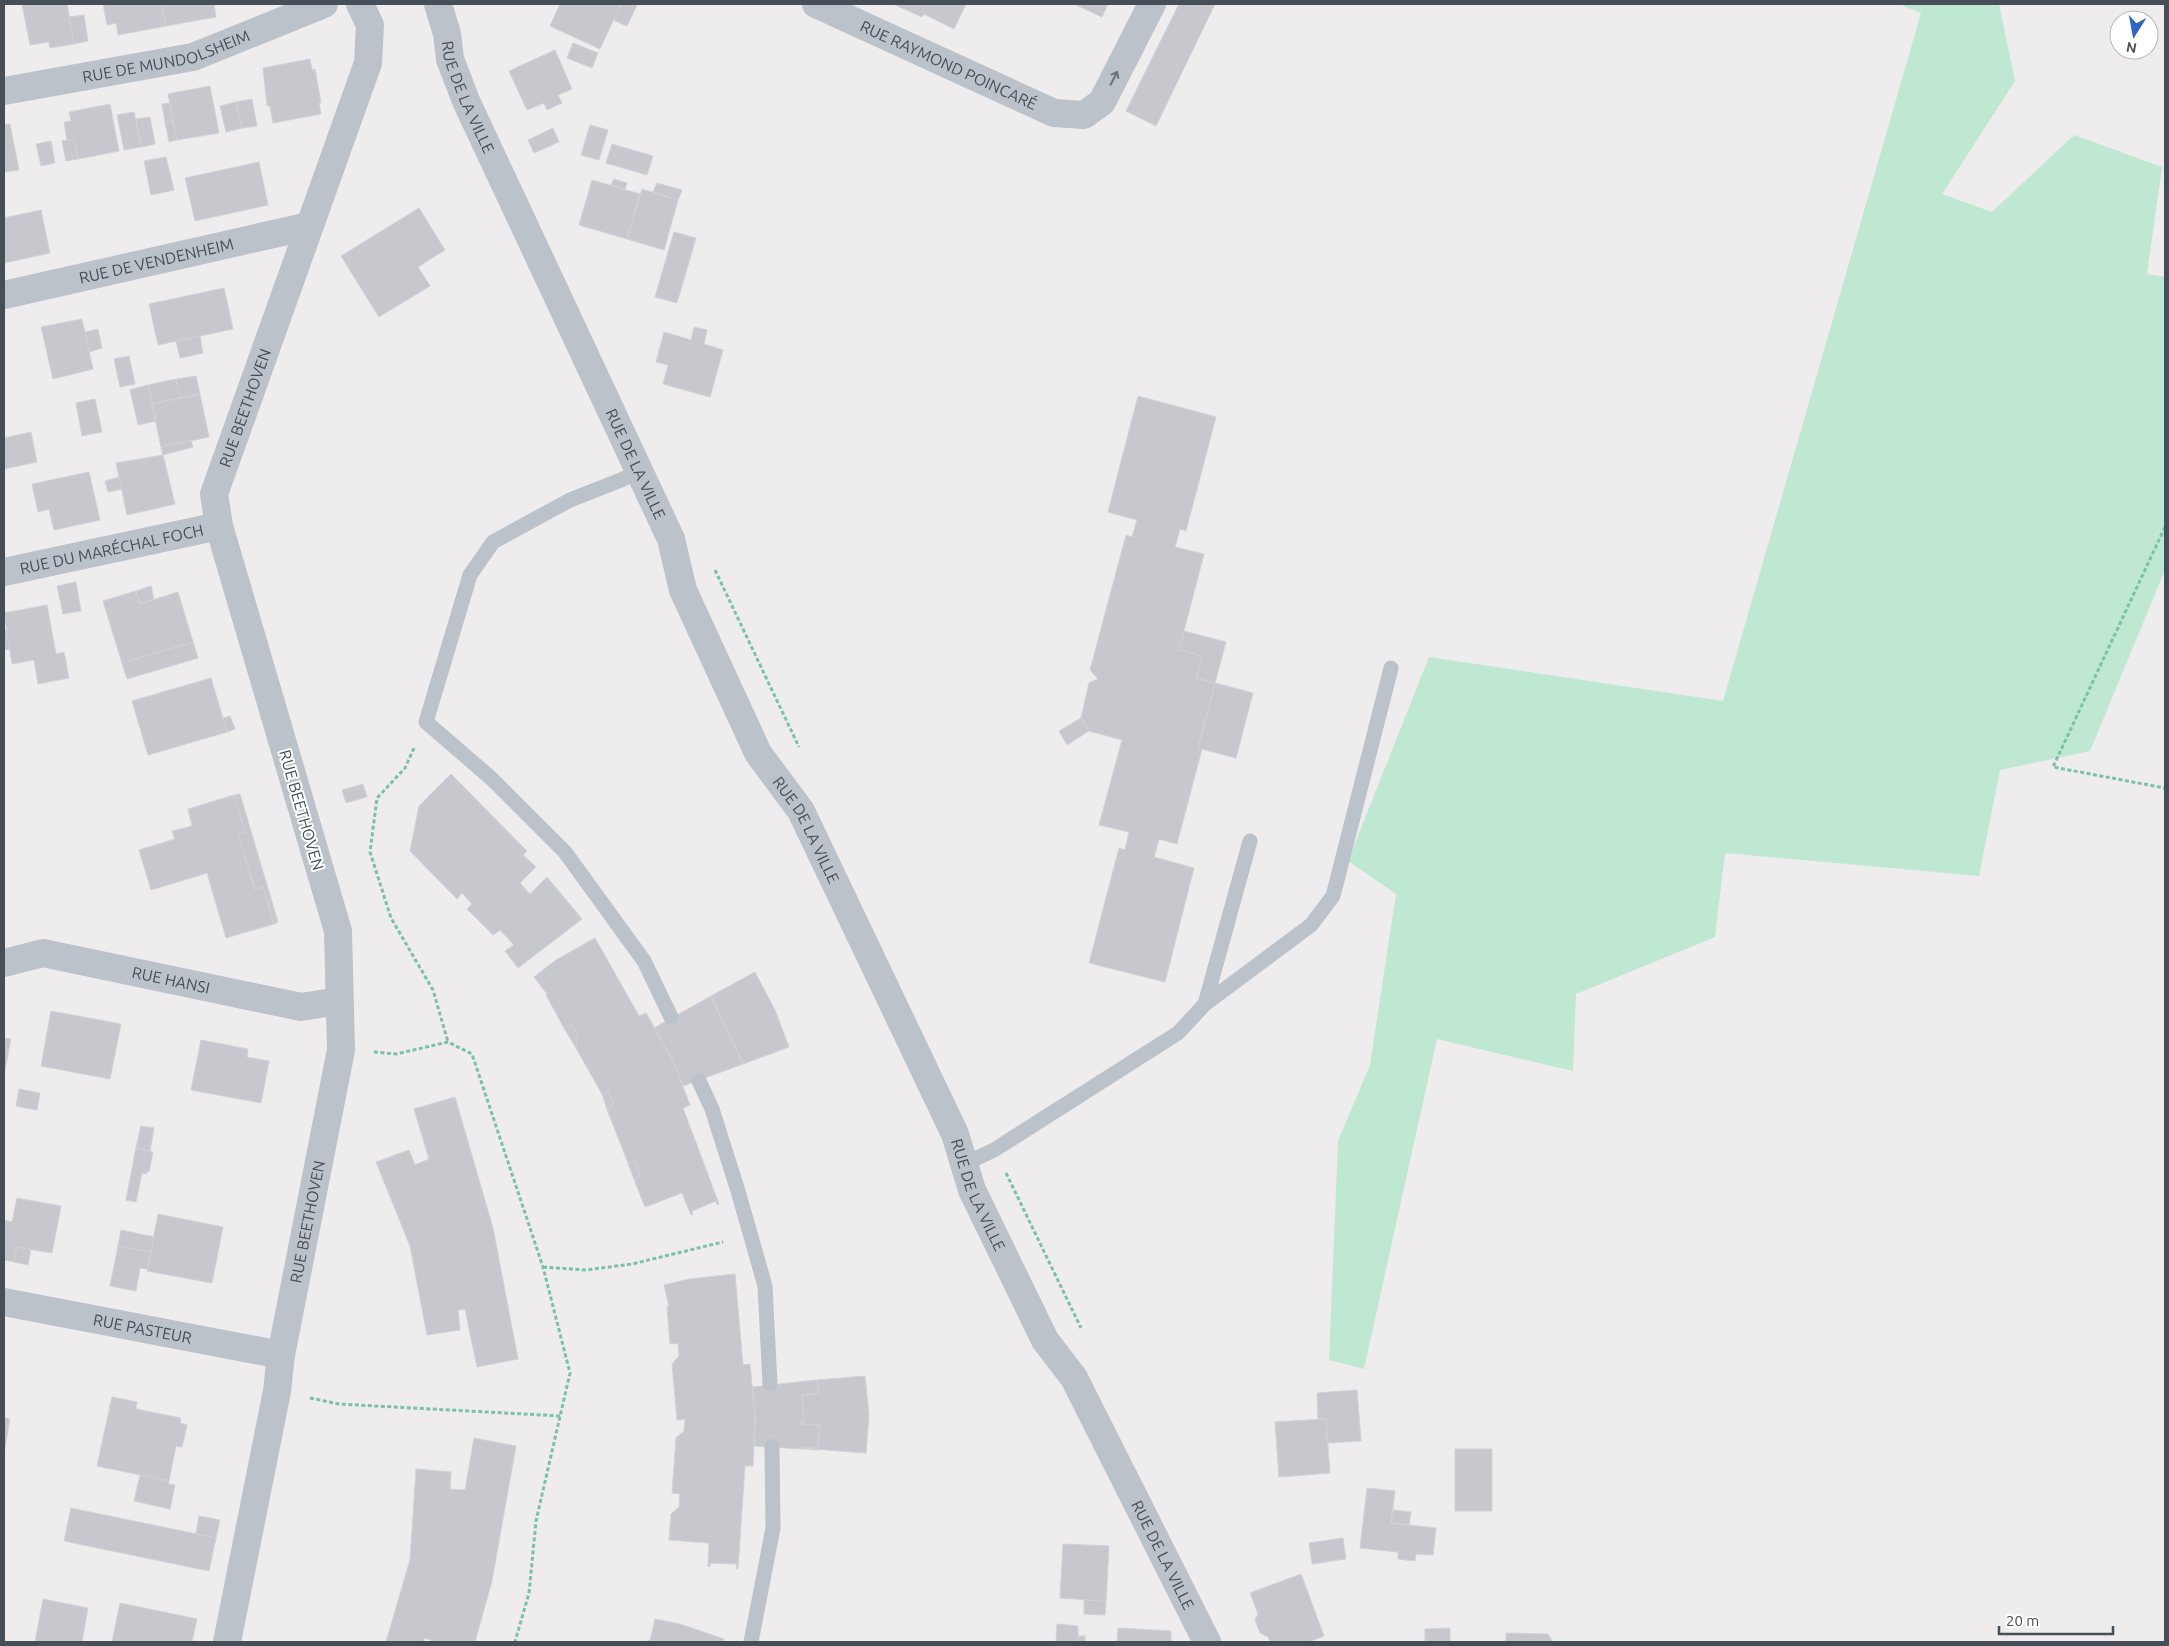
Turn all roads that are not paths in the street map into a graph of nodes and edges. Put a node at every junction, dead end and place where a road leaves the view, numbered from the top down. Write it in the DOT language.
graph roads {
  1 [pos="324,4"];
  2 [pos="360,4"];
  3 [pos="438,4"];
  4 [pos="816,4"];
  5 [pos="1152,4"];
  6 [pos="4,91"];
  7 [pos="309,226"];
  8 [pos="4,295"];
  9 [pos="639,471"];
  10 [pos="219,526"];
  11 [pos="4,572"];
  12 [pos="1391,668"];
  13 [pos="1250,841"];
  14 [pos="4,963"];
  15 [pos="339,1001"];
  16 [pos="1205,1004"];
  17 [pos="671,1017"];
  18 [pos="699,1081"];
  19 [pos="964,1164"];
  20 [pos="4,1302"];
  21 [pos="281,1355"];
  22 [pos="770,1384"];
  23 [pos="772,1447"];
  24 [pos="227,1642"];
  25 [pos="751,1642"];
  26 [pos="1207,1642"];
  1 -- 6 [label="street, RUE DE MUNDOLSHEIM"];
  2 -- 7 [label="street, RUE BEETHOVEN"];
  3 -- 9 [label="street, RUE DE LA VILLE"];
  4 -- 5 [label="street, RUE RAYMOND POINCARÉ, one-way"];
  7 -- 8 [label="street, RUE DE VENDENHEIM"];
  7 -- 10 [label="street, RUE BEETHOVEN"];
  9 -- 17 [label="lane"];
  9 -- 19 [label="street, RUE DE LA VILLE"];
  10 -- 11 [label="street, RUE DU MARÉCHAL FOCH"];
  10 -- 15 [label="street, RUE BEETHOVEN"];
  12 -- 16 [label="lane"];
  13 -- 16 [label="lane"];
  14 -- 15 [label="street, RUE HANSI"];
  15 -- 21 [label="street, RUE BEETHOVEN"];
  16 -- 19 [label="lane"];
  18 -- 22 [label="lane"];
  19 -- 26 [label="street, RUE DE LA VILLE"];
  20 -- 21 [label="street, RUE PASTEUR"];
  21 -- 24 [label="street, RUE BEETHOVEN"];
  23 -- 25 [label="lane"];
}
